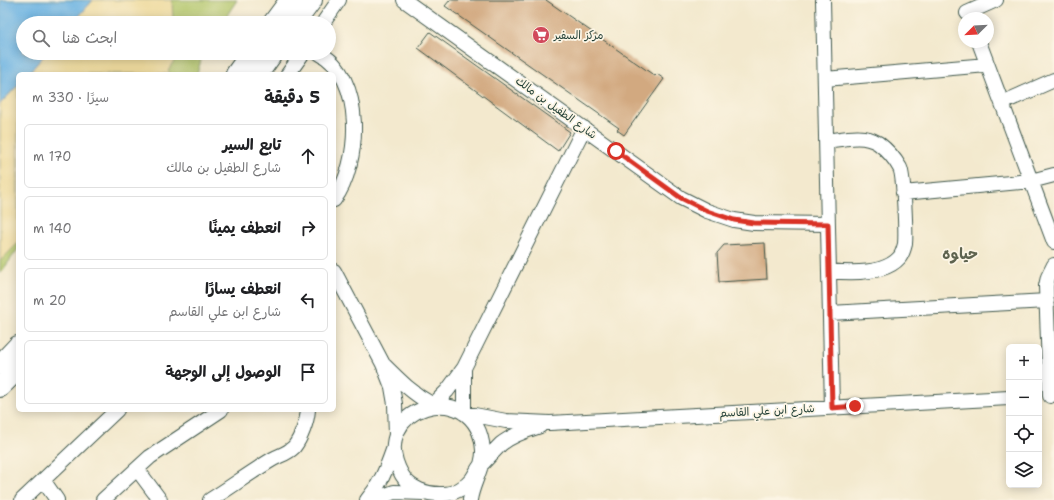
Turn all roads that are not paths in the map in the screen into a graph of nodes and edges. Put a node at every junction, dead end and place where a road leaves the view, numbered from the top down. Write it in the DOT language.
graph roads {
  1 [pos="290,0"];
  2 [pos="312,0"];
  3 [pos="339,0"];
  4 [pos="404,0"];
  5 [pos="823,0"];
  6 [pos="996,0"];
  7 [pos="968,10"];
  8 [pos="278,16"];
  9 [pos="300,16"];
  10 [pos="328,16"];
  11 [pos="980,48"];
  12 [pos="246,60"];
  13 [pos="268,60"];
  14 [pos="298,60"];
  15 [pos="329,60"];
  16 [pos="987,65"];
  17 [pos="237,72"];
  18 [pos="259,72"];
  19 [pos="289,72"];
  20 [pos="825,79"];
  21 [pos="1054,80"];
  22 [pos="1002,103"];
  23 [pos="584,128"];
  24 [pos="827,141"];
  25 [pos="1054,175"];
  26 [pos="1031,181"];
  27 [pos="903,193"];
  28 [pos="336,196"];
  29 [pos="828,224"];
  30 [pos="1054,242"];
  31 [pos="829,271"];
  32 [pos="1052,273"];
  33 [pos="336,275"];
  34 [pos="1047,301"];
  35 [pos="830,313"];
  36 [pos="16,348"];
  37 [pos="384,364"];
  38 [pos="0,365"];
  39 [pos="464,368"];
  40 [pos="16,371"];
  41 [pos="0,387"];
  42 [pos="1048,396"];
  43 [pos="1006,398"];
  44 [pos="433,405"];
  45 [pos="832,408"];
  46 [pos="218,412"];
  47 [pos="302,412"];
  48 [pos="308,412"];
  49 [pos="108,413"];
  50 [pos="464,413"];
  51 [pos="550,423"];
  52 [pos="396,435"];
  53 [pos="393,450"];
  54 [pos="274,458"];
  55 [pos="480,467"];
  56 [pos="137,469"];
  57 [pos="43,480"];
  58 [pos="434,497"];
  59 [pos="22,500"];
  60 [pos="57,500"];
  61 [pos="102,500"];
  62 [pos="160,500"];
  63 [pos="210,500"];
  64 [pos="367,500"];
  65 [pos="373,500"];
  66 [pos="470,500"];
  1 -- 8 [label="highway"];
  2 -- 9 [label="highway"];
  3 -- 10 [label="street"];
  4 -- 23 [label="street, شارع الطفيل بن مالك"];
  5 -- 20 [label="street"];
  6 -- 7 [label="street"];
  11 -- 16 [label="street"];
  12 -- 17 [label="highway"];
  13 -- 18 [label="highway"];
  14 -- 19 [label="street"];
  15 -- 28 [label="street"];
  16 -- 20 [label="street"];
  16 -- 22 [label="street"];
  20 -- 24 [label="street"];
  21 -- 22 [label="street"];
  22 -- 26 [label="street"];
  23 -- 29 [label="street, شارع الطفيل بن مالك"];
  23 -- 39 [label="street"];
  24 -- 27 [label="street"];
  24 -- 29 [label="street"];
  25 -- 26 [label="street"];
  26 -- 27 [label="street"];
  26 -- 30 [label="street"];
  27 -- 31 [label="street"];
  29 -- 31 [label="street"];
  31 -- 35 [label="street"];
  32 -- 34 [label="street"];
  33 -- 37 [label="street"];
  34 -- 35 [label="street"];
  34 -- 42 [label="street"];
  35 -- 45 [label="street"];
  36 -- 38 [label="highway"];
  37 -- 44 [label="street"];
  37 -- 52 [label="street"];
  39 -- 44 [label="street"];
  39 -- 50 [label="street"];
  40 -- 41 [label="highway"];
  43 -- 45 [label="street, شارع ابن علي القاسم"];
  44 -- 50 [label="street"];
  44 -- 52 [label="street"];
  45 -- 51 [label="street, شارع ابن علي القاسم"];
  46 -- 56 [label="street"];
  47 -- 54 [label="street"];
  48 -- 54 [label="street"];
  49 -- 57 [label="street"];
  50 -- 51 [label="street, شارع ابن علي القاسم"];
  50 -- 55 [label="street"];
  51 -- 55 [label="street, شارع ابن علي القاسم"];
  52 -- 53 [label="street"];
  53 -- 58 [label="street"];
  53 -- 64 [label="street"];
  54 -- 63 [label="street"];
  55 -- 58 [label="street"];
  55 -- 66 [label="street"];
  56 -- 61 [label="street"];
  56 -- 62 [label="street"];
  57 -- 59 [label="street"];
  57 -- 60 [label="street"];
  58 -- 65 [label="street"];
}
